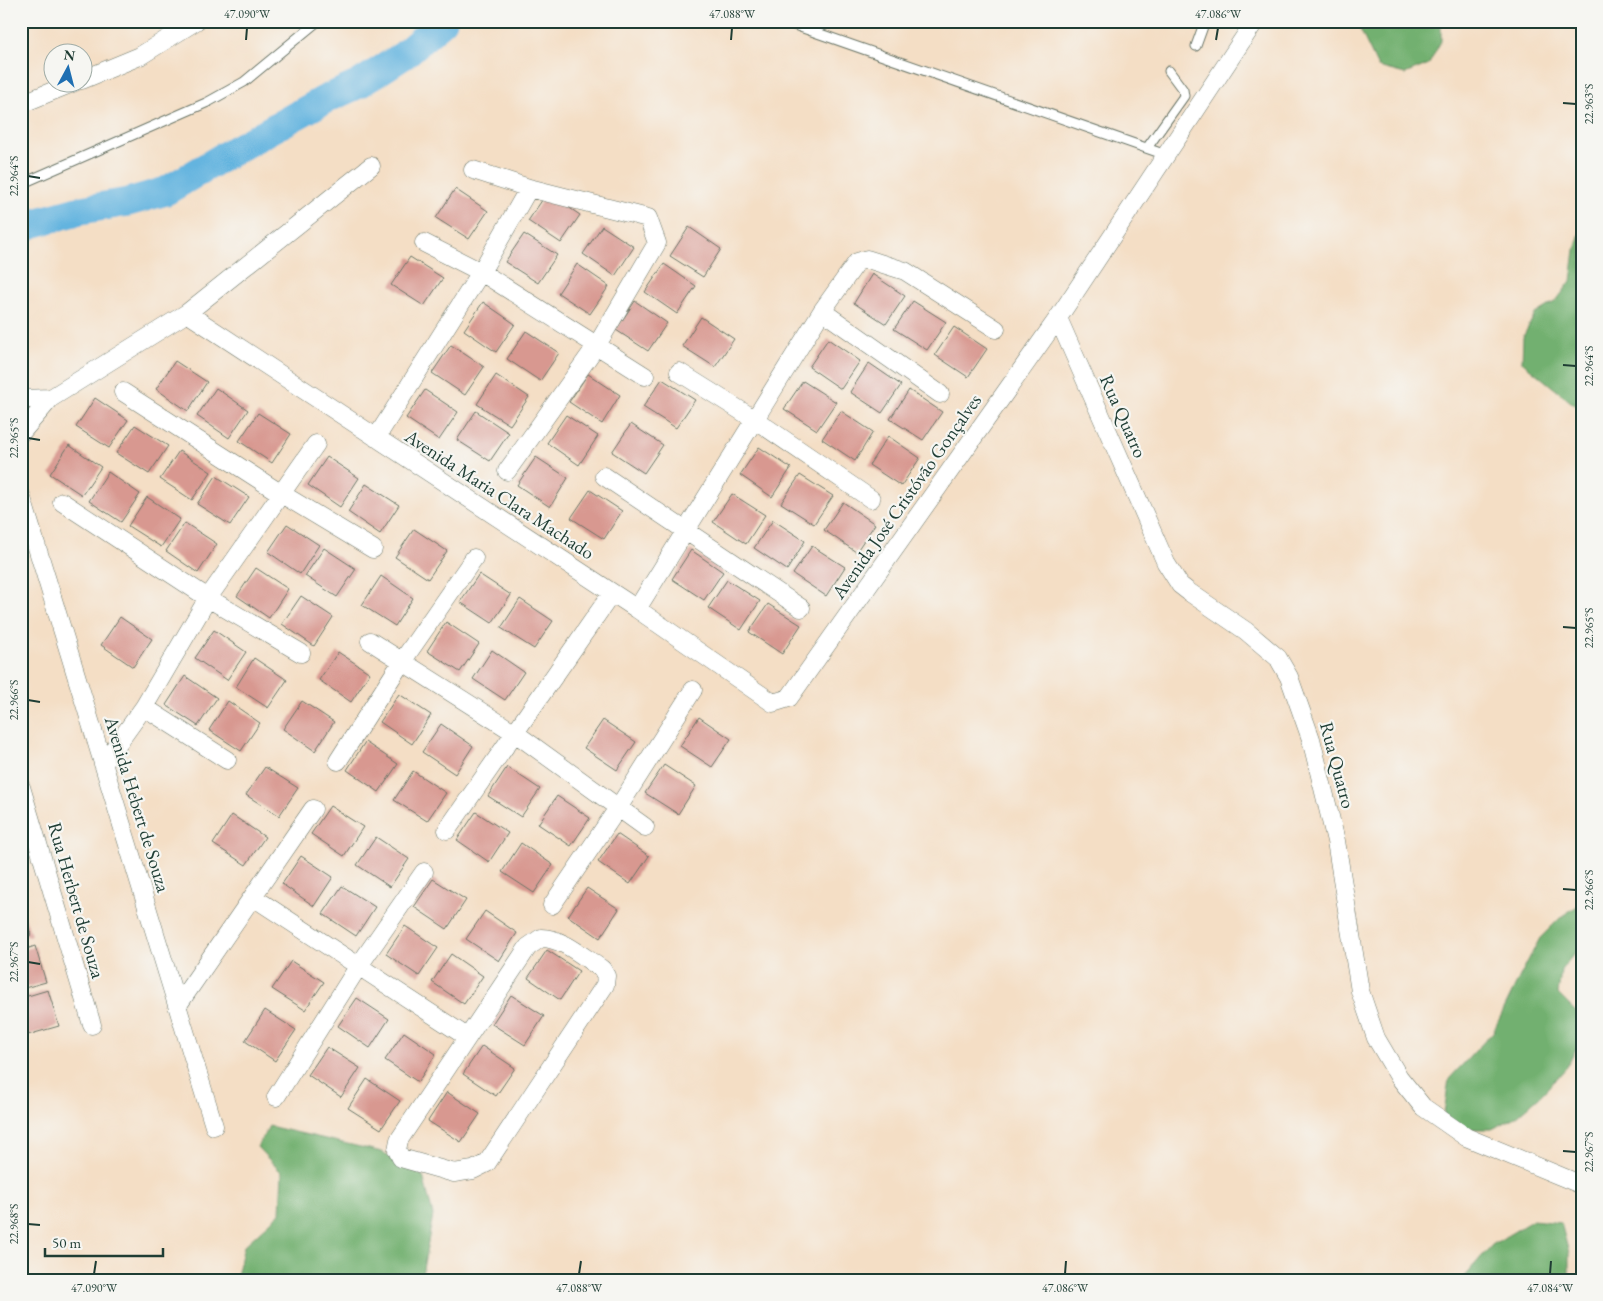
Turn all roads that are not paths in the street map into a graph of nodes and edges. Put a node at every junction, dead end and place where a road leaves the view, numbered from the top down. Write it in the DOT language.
graph roads {
  1 [pos="196,21"];
  2 [pos="318,21"];
  3 [pos="783,21"];
  4 [pos="1205,21"];
  5 [pos="1255,21"];
  6 [pos="1196,46"];
  7 [pos="1169,71"];
  8 [pos="92,76"];
  9 [pos="50,92"];
  10 [pos="21,104"];
  11 [pos="1147,148"];
  12 [pos="1166,155"];
  13 [pos="371,166"];
  14 [pos="473,170"];
  15 [pos="21,184"];
  16 [pos="529,188"];
  17 [pos="424,243"];
  18 [pos="482,272"];
  19 [pos="822,311"];
  20 [pos="187,313"];
  21 [pos="1058,318"];
  22 [pos="996,329"];
  23 [pos="597,345"];
  24 [pos="679,372"];
  25 [pos="645,376"];
  26 [pos="123,392"];
  27 [pos="940,394"];
  28 [pos="51,398"];
  29 [pos="21,399"];
  30 [pos="754,419"];
  31 [pos="21,433"];
  32 [pos="376,438"];
  33 [pos="316,444"];
  34 [pos="506,471"];
  35 [pos="604,476"];
  36 [pos="280,493"];
  37 [pos="21,495"];
  38 [pos="871,499"];
  39 [pos="62,502"];
  40 [pos="685,530"];
  41 [pos="372,549"];
  42 [pos="474,558"];
  43 [pos="612,593"];
  44 [pos="208,598"];
  45 [pos="801,608"];
  46 [pos="637,609"];
  47 [pos="370,642"];
  48 [pos="300,653"];
  49 [pos="402,663"];
  50 [pos="693,690"];
  51 [pos="789,698"];
  52 [pos="144,707"];
  53 [pos="515,733"];
  54 [pos="227,760"];
  55 [pos="338,761"];
  56 [pos="103,764"];
  57 [pos="21,787"];
  58 [pos="618,808"];
  59 [pos="313,809"];
  60 [pos="27,825"];
  61 [pos="645,827"];
  62 [pos="447,830"];
  63 [pos="424,872"];
  64 [pos="253,897"];
  65 [pos="552,905"];
  66 [pos="358,968"];
  67 [pos="178,1005"];
  68 [pos="92,1025"];
  69 [pos="467,1037"];
  70 [pos="276,1097"];
  71 [pos="214,1126"];
  72 [pos="1582,1185"];
  1 -- 8 [label="street"];
  2 -- 15 [label="lane"];
  3 -- 11 [label="lane"];
  4 -- 6 [label="lane"];
  5 -- 12 [label="street, Avenida José Cristóvão Gonçalves"];
  7 -- 11 [label="lane"];
  9 -- 10 [label="street"];
  11 -- 12 [label="lane"];
  12 -- 21 [label="street, Avenida José Cristóvão Gonçalves"];
  13 -- 20 [label="street"];
  14 -- 16 [label="street"];
  16 -- 18 [label="street"];
  16 -- 23 [label="street"];
  17 -- 18 [label="street"];
  18 -- 23 [label="street"];
  18 -- 32 [label="street"];
  19 -- 22 [label="street"];
  19 -- 27 [label="street"];
  19 -- 30 [label="street"];
  20 -- 28 [label="street"];
  20 -- 32 [label="street, Avenida Maria Clara Machado"];
  21 -- 51 [label="street, Avenida José Cristóvão Gonçalves"];
  21 -- 72 [label="street, Rua Quatro"];
  23 -- 25 [label="street"];
  23 -- 34 [label="street"];
  24 -- 30 [label="street"];
  26 -- 36 [label="street"];
  28 -- 29 [label="street"];
  28 -- 31 [label="street"];
  30 -- 38 [label="street"];
  30 -- 40 [label="street"];
  32 -- 43 [label="street, Avenida Maria Clara Machado"];
  33 -- 36 [label="street"];
  35 -- 40 [label="street"];
  36 -- 41 [label="street"];
  36 -- 44 [label="street"];
  37 -- 56 [label="street, Avenida Hebert de Souza"];
  39 -- 44 [label="street"];
  40 -- 45 [label="street"];
  40 -- 46 [label="street"];
  42 -- 49 [label="street"];
  43 -- 46 [label="street, Avenida Maria Clara Machado"];
  43 -- 53 [label="street"];
  44 -- 48 [label="street"];
  44 -- 52 [label="street"];
  46 -- 51 [label="street, Avenida Maria Clara Machado"];
  47 -- 49 [label="street"];
  49 -- 53 [label="street"];
  49 -- 55 [label="street"];
  50 -- 58 [label="street"];
  52 -- 54 [label="street"];
  52 -- 56 [label="street"];
  53 -- 58 [label="street"];
  53 -- 62 [label="street"];
  56 -- 67 [label="street, Avenida Hebert de Souza"];
  57 -- 60 [label="street, Rua Herbert de Souza"];
  58 -- 61 [label="street"];
  58 -- 65 [label="street"];
  59 -- 64 [label="street"];
  60 -- 68 [label="street, Rua Herbert de Souza"];
  63 -- 66 [label="street"];
  64 -- 66 [label="street"];
  64 -- 67 [label="street"];
  66 -- 69 [label="street"];
  66 -- 70 [label="street"];
  67 -- 71 [label="street, Avenida Hebert de Souza"];
  69 -- 69 [label="street"];
}
